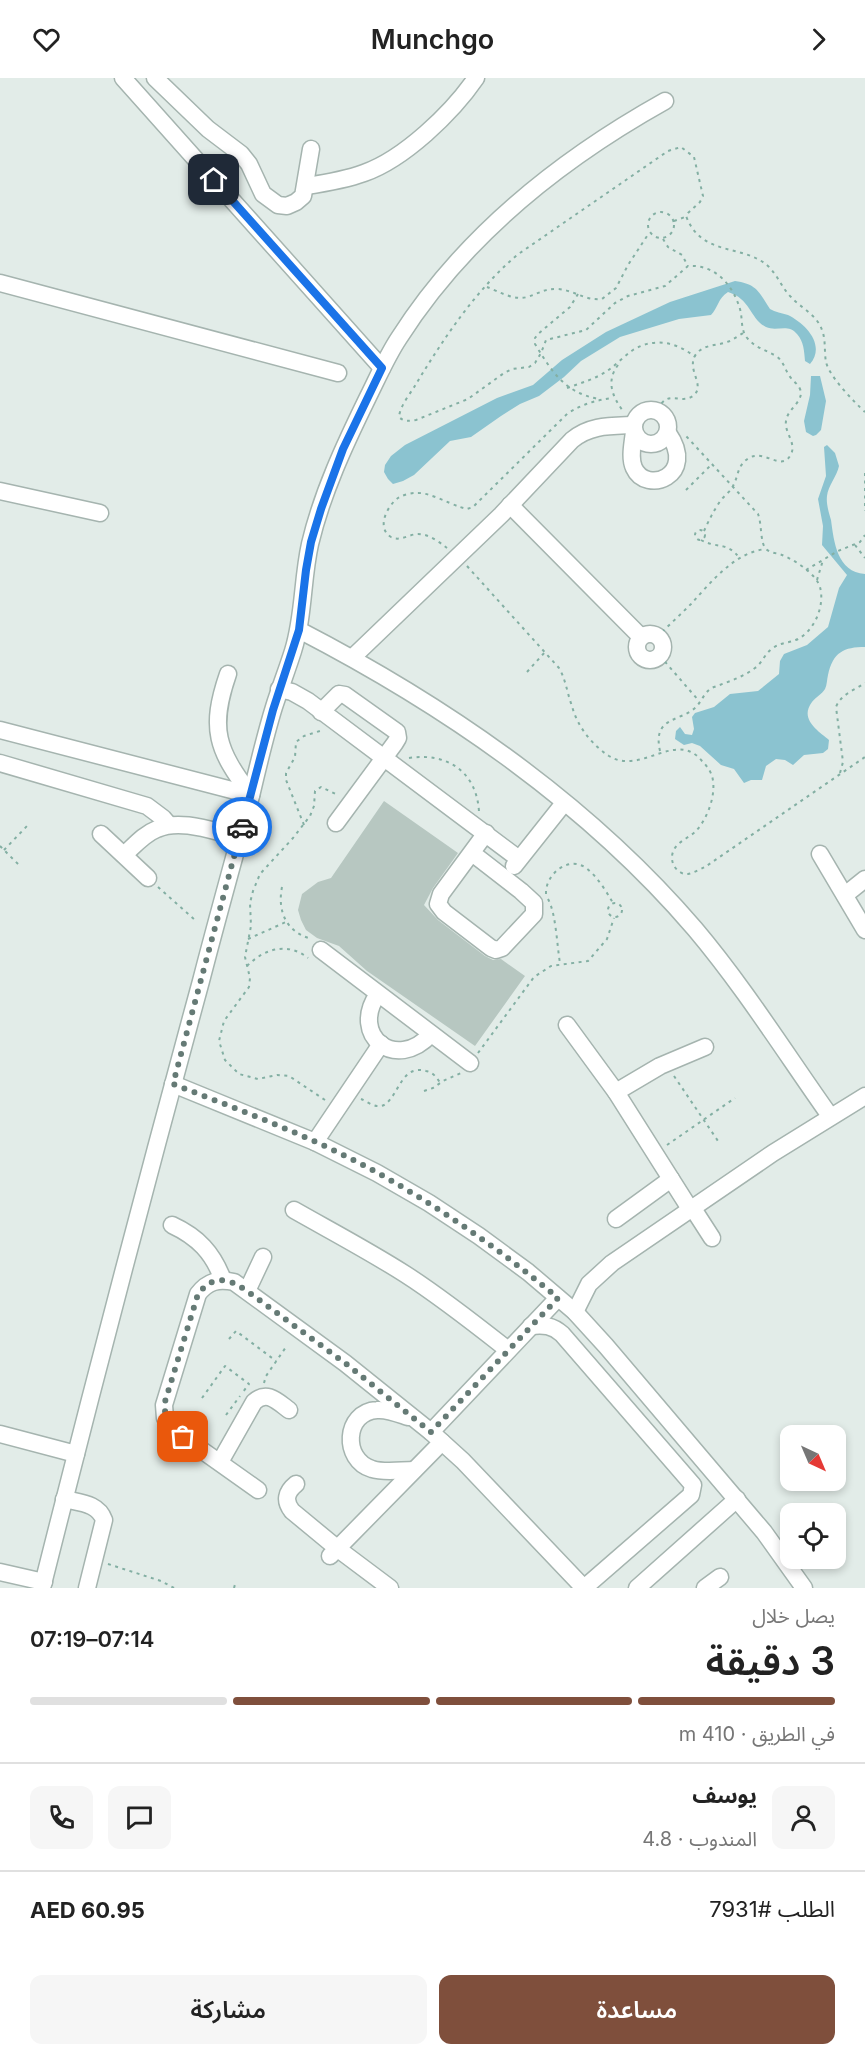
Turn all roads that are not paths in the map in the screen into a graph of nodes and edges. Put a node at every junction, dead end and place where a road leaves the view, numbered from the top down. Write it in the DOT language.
graph roads {
  1 [pos="123,78"];
  2 [pos="155,78"];
  3 [pos="476,78"];
  4 [pos="665,101"];
  5 [pos="311,149"];
  6 [pos="306,186"];
  7 [pos="0,283"];
  8 [pos="382,368"];
  9 [pos="338,373"];
  10 [pos="634,426"];
  11 [pos="668,429"];
  12 [pos="0,491"];
  13 [pos="510,505"];
  14 [pos="100,513"];
  15 [pos="299,630"];
  16 [pos="649,637"];
  17 [pos="353,657"];
  18 [pos="228,674"];
  19 [pos="279,689"];
  20 [pos="321,712"];
  21 [pos="0,730"];
  22 [pos="0,762"];
  23 [pos="389,762"];
  24 [pos="251,795"];
  25 [pos="564,803"];
  26 [pos="336,823"];
  27 [pos="169,825"];
  28 [pos="483,831"];
  29 [pos="101,834"];
  30 [pos="239,837"];
  31 [pos="472,853"];
  32 [pos="820,854"];
  33 [pos="124,855"];
  34 [pos="519,859"];
  35 [pos="148,878"];
  36 [pos="504,878"];
  37 [pos="865,879"];
  38 [pos="845,895"];
  39 [pos="865,930"];
  40 [pos="316,955"];
  41 [pos="378,994"];
  42 [pos="567,1025"];
  43 [pos="431,1034"];
  44 [pos="381,1044"];
  45 [pos="705,1047"];
  46 [pos="470,1063"];
  47 [pos="173,1084"];
  48 [pos="616,1092"];
  49 [pos="865,1096"];
  50 [pos="830,1116"];
  51 [pos="315,1142"];
  52 [pos="671,1179"];
  53 [pos="691,1208"];
  54 [pos="294,1210"];
  55 [pos="616,1219"];
  56 [pos="172,1225"];
  57 [pos="712,1238"];
  58 [pos="263,1257"];
  59 [pos="224,1280"];
  60 [pos="247,1291"];
  61 [pos="558,1298"];
  62 [pos="575,1312"];
  63 [pos="531,1326"];
  64 [pos="508,1350"];
  65 [pos="289,1410"];
  66 [pos="415,1419"];
  67 [pos="0,1434"];
  68 [pos="436,1437"];
  69 [pos="76,1454"];
  70 [pos="220,1462"];
  71 [pos="414,1470"];
  72 [pos="296,1484"];
  73 [pos="258,1490"];
  74 [pos="64,1499"];
  75 [pos="736,1499"];
  76 [pos="334,1553"];
  77 [pos="0,1572"];
  78 [pos="720,1577"];
  79 [pos="43,1585"];
  80 [pos="87,1588"];
  81 [pos="390,1588"];
  82 [pos="584,1588"];
  83 [pos="637,1588"];
  84 [pos="705,1588"];
  85 [pos="804,1588"];
  1 -- 8 [label="street"];
  2 -- 6 [label="street"];
  3 -- 6 [label="street"];
  4 -- 8 [label="street"];
  5 -- 6 [label="street"];
  7 -- 9 [label="street"];
  8 -- 15 [label="street"];
  10 -- 11 [label="street"];
  10 -- 11 [label="street"];
  10 -- 11 [label="street"];
  10 -- 13 [label="street"];
  12 -- 14 [label="street"];
  13 -- 16 [label="street"];
  13 -- 17 [label="street"];
  15 -- 17 [label="street"];
  15 -- 19 [label="street"];
  16 -- 16 [label="street"];
  17 -- 25 [label="street"];
  18 -- 24 [label="street"];
  19 -- 20 [label="street"];
  19 -- 24 [label="street"];
  20 -- 23 [label="street"];
  20 -- 23 [label="street"];
  21 -- 24 [label="street"];
  22 -- 27 [label="street"];
  23 -- 26 [label="street"];
  23 -- 28 [label="street"];
  24 -- 30 [label="street"];
  25 -- 34 [label="street"];
  25 -- 50 [label="street"];
  27 -- 30 [label="street"];
  27 -- 33 [label="street"];
  28 -- 31 [label="street"];
  28 -- 34 [label="street"];
  29 -- 33 [label="street"];
  30 -- 47 [label="street"];
  31 -- 36 [label="street"];
  31 -- 36 [label="street"];
  32 -- 38 [label="street"];
  33 -- 35 [label="street"];
  34 -- 36 [label="street"];
  37 -- 38 [label="street"];
  38 -- 39 [label="street"];
  40 -- 41 [label="street"];
  41 -- 43 [label="street"];
  41 -- 44 [label="street"];
  42 -- 48 [label="street"];
  43 -- 44 [label="street"];
  43 -- 46 [label="street"];
  44 -- 51 [label="street"];
  45 -- 48 [label="street"];
  47 -- 51 [label="street"];
  47 -- 69 [label="street"];
  48 -- 52 [label="street"];
  49 -- 50 [label="street"];
  50 -- 53 [label="street"];
  51 -- 61 [label="street"];
  52 -- 53 [label="street"];
  52 -- 55 [label="street"];
  53 -- 57 [label="street"];
  53 -- 62 [label="street"];
  54 -- 64 [label="street"];
  56 -- 59 [label="street"];
  58 -- 60 [label="street"];
  59 -- 60 [label="street"];
  59 -- 70 [label="street"];
  60 -- 66 [label="street"];
  61 -- 62 [label="street"];
  61 -- 63 [label="street"];
  62 -- 75 [label="street"];
  63 -- 64 [label="street"];
  63 -- 82 [label="street"];
  64 -- 68 [label="street"];
  65 -- 70 [label="street"];
  66 -- 68 [label="street"];
  66 -- 71 [label="street"];
  67 -- 69 [label="street"];
  68 -- 71 [label="street"];
  68 -- 82 [label="street"];
  69 -- 74 [label="street"];
  70 -- 73 [label="street"];
  71 -- 76 [label="street"];
  72 -- 76 [label="street"];
  74 -- 79 [label="street"];
  74 -- 80 [label="street"];
  75 -- 83 [label="street"];
  75 -- 85 [label="street"];
  76 -- 81 [label="street"];
  77 -- 79 [label="street"];
  78 -- 84 [label="street"];
}
